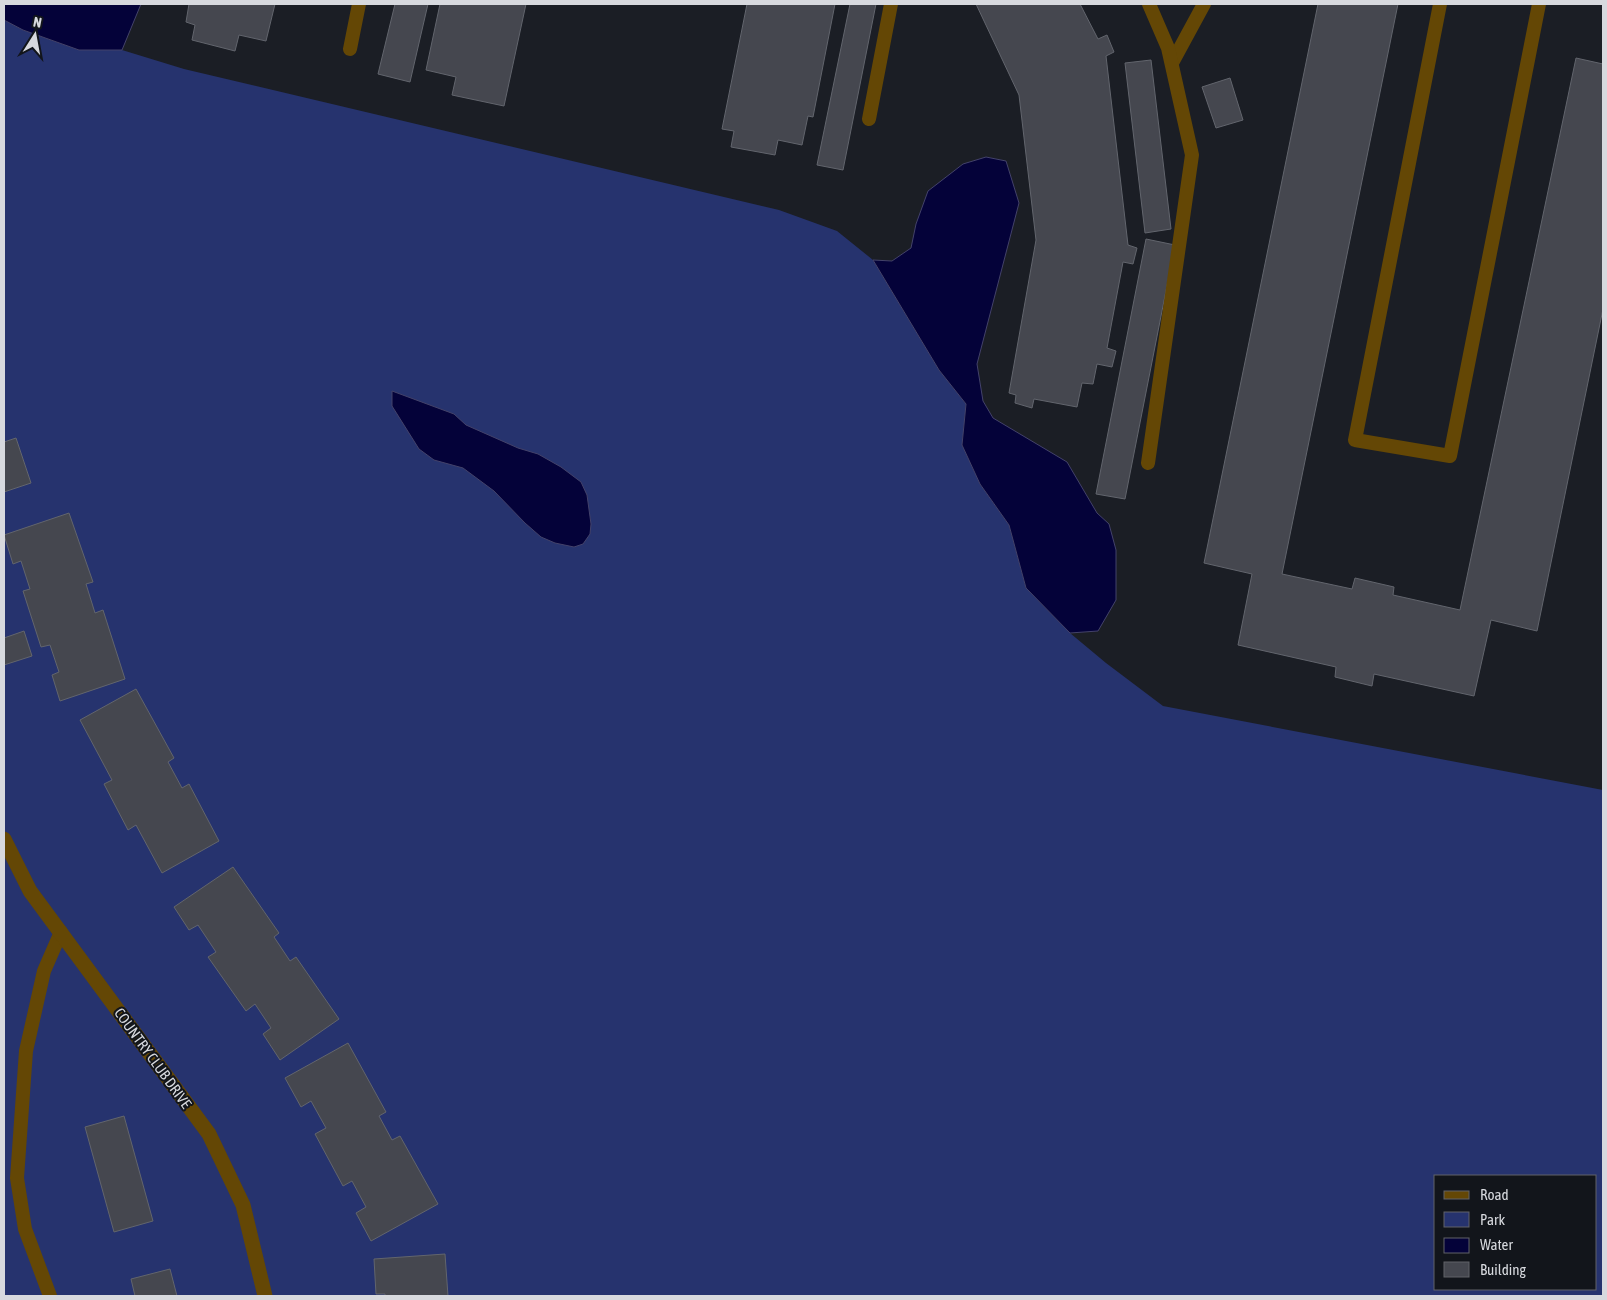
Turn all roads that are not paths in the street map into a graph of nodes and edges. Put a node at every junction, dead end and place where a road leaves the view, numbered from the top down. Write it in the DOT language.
graph roads {
  1 [pos="360,4"];
  2 [pos="890,4"];
  3 [pos="1149,4"];
  4 [pos="1204,4"];
  5 [pos="1440,4"];
  6 [pos="1539,4"];
  7 [pos="350,48"];
  8 [pos="1172,63"];
  9 [pos="869,119"];
  10 [pos="1148,463"];
  11 [pos="4,839"];
  12 [pos="61,932"];
  13 [pos="50,1296"];
  14 [pos="265,1296"];
  1 -- 7 [label="lane"];
  2 -- 9 [label="lane"];
  3 -- 8 [label="lane"];
  4 -- 8 [label="lane"];
  5 -- 6 [label="lane"];
  8 -- 10 [label="lane"];
  11 -- 12 [label="street, COUNTRY CLUB DRIVE"];
  12 -- 13 [label="lane"];
  12 -- 14 [label="street, COUNTRY CLUB DRIVE"];
}
